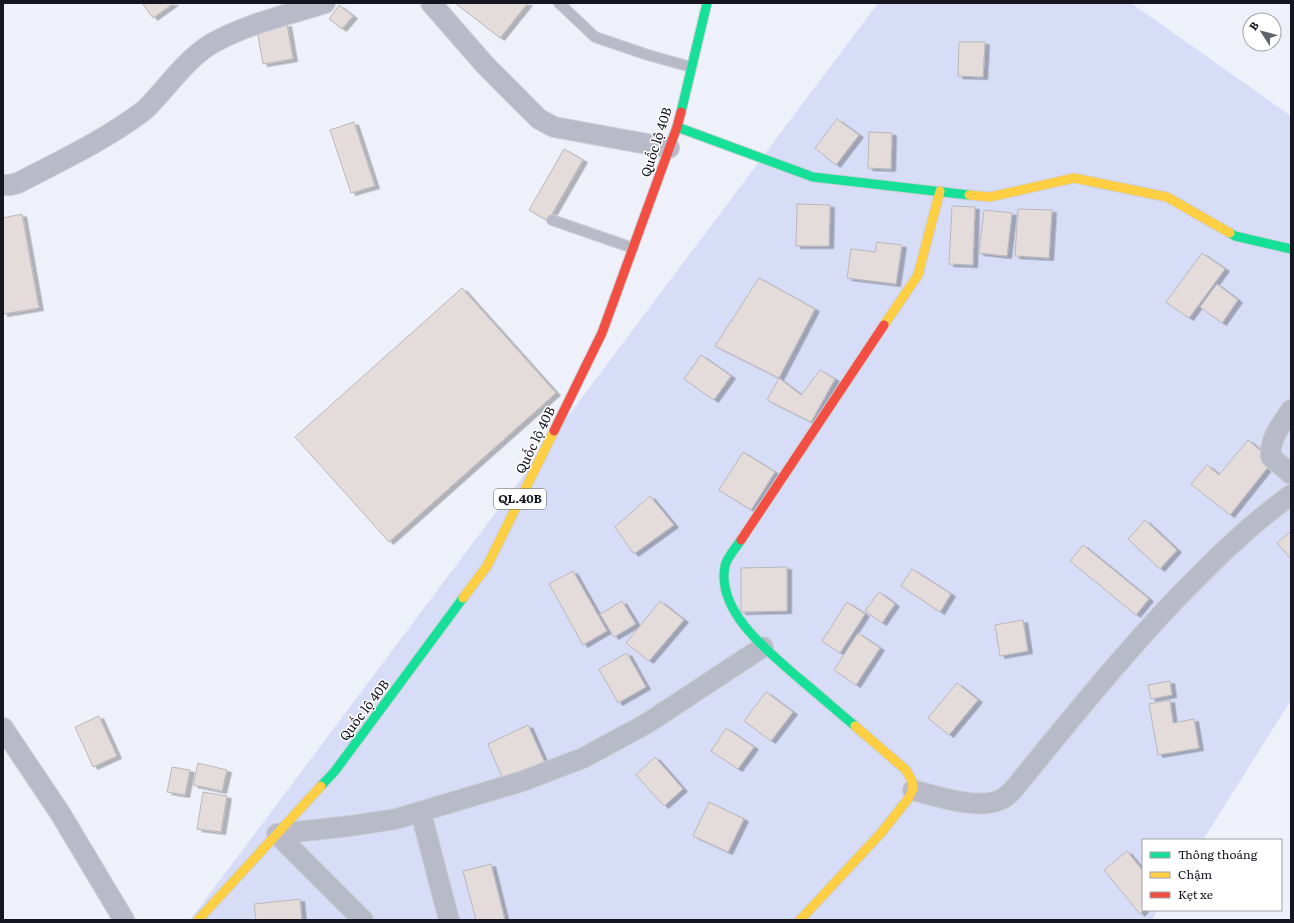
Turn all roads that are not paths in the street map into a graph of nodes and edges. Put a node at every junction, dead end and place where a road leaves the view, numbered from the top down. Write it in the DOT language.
graph roads {
  1 [pos="325,3"];
  2 [pos="431,3"];
  3 [pos="559,3"];
  4 [pos="707,3"];
  5 [pos="691,67"];
  6 [pos="677,127"];
  7 [pos="669,148"];
  8 [pos="3,185"];
  9 [pos="940,191"];
  10 [pos="552,220"];
  11 [pos="633,248"];
  12 [pos="1291,249"];
  13 [pos="1291,410"];
  14 [pos="1291,474"];
  15 [pos="1291,495"];
  16 [pos="763,647"];
  17 [pos="3,728"];
  18 [pos="913,790"];
  19 [pos="421,812"];
  20 [pos="277,834"];
  21 [pos="124,920"];
  22 [pos="198,920"];
  23 [pos="363,920"];
  24 [pos="449,920"];
  25 [pos="800,920"];
  1 -- 8 [label="street"];
  2 -- 7 [label="street"];
  3 -- 5 [label="lane"];
  4 -- 5 [label="main road, Quốc lộ 40B / QL.40B"];
  5 -- 6 [label="main road, Quốc lộ 40B / QL.40B"];
  6 -- 7 [label="main road, Quốc lộ 40B / QL.40B"];
  6 -- 9 [label="main road"];
  7 -- 11 [label="main road, Quốc lộ 40B / QL.40B"];
  9 -- 12 [label="main road"];
  9 -- 16 [label="main road"];
  10 -- 11 [label="lane"];
  11 -- 20 [label="main road, Quốc lộ 40B / QL.40B"];
  13 -- 14 [label="street"];
  15 -- 18 [label="street"];
  16 -- 18 [label="main road"];
  16 -- 19 [label="street"];
  17 -- 21 [label="street"];
  18 -- 25 [label="main road"];
  19 -- 20 [label="street"];
  19 -- 24 [label="street"];
  20 -- 22 [label="main road, Quốc lộ 40B / QL.40B"];
  20 -- 23 [label="street"];
}
